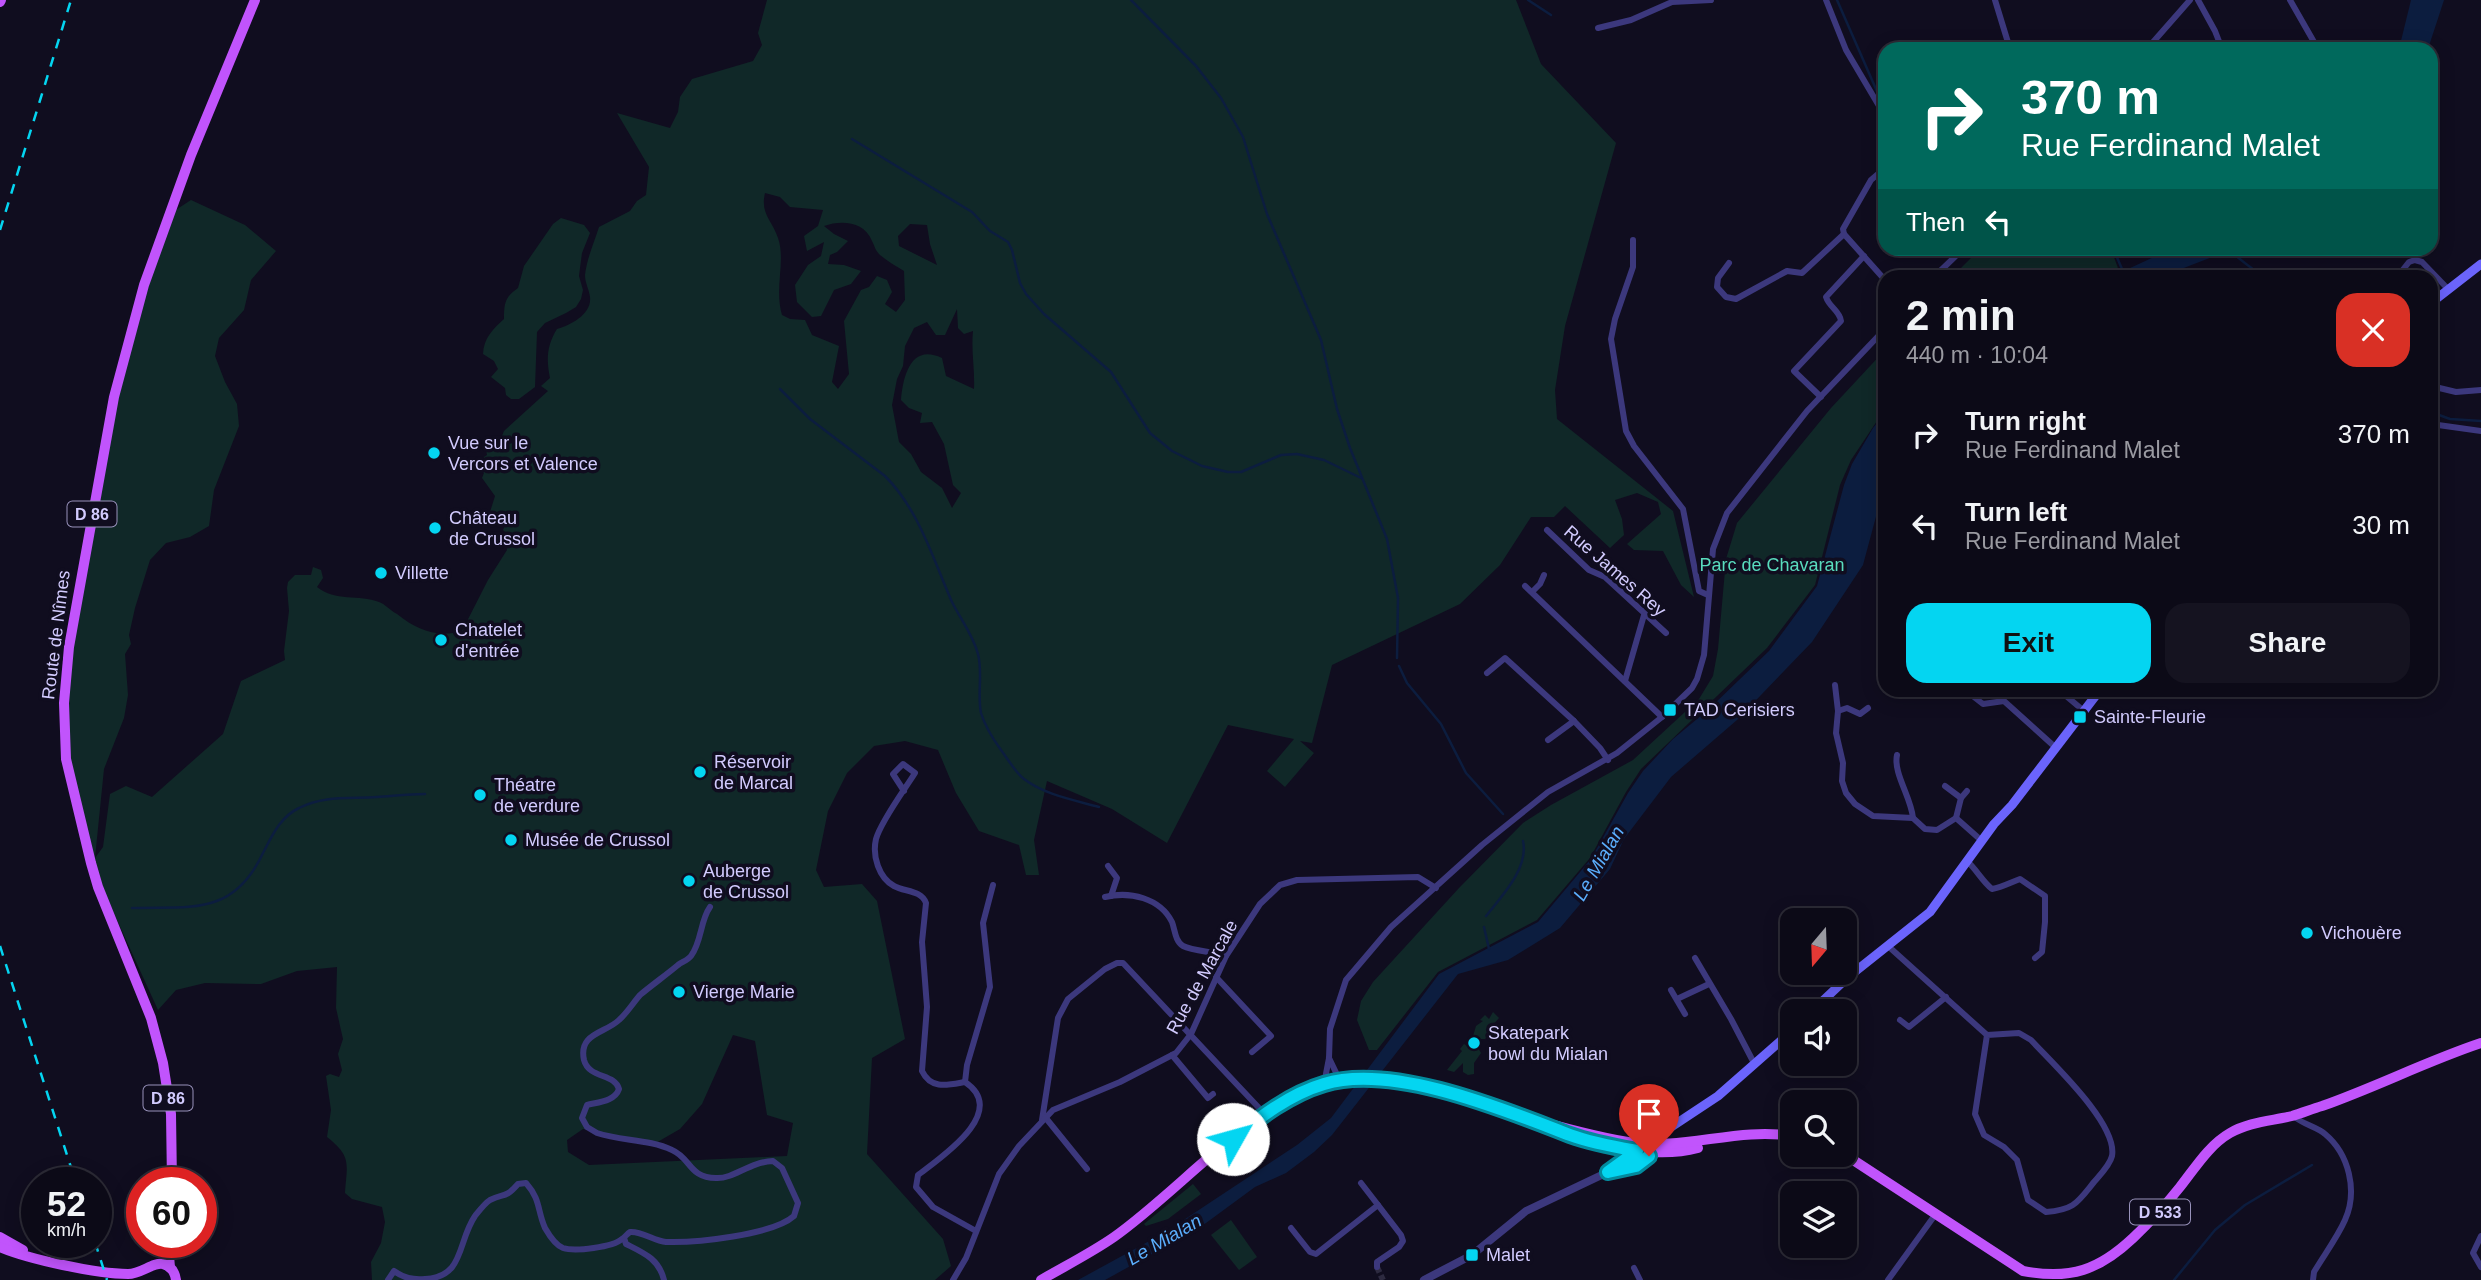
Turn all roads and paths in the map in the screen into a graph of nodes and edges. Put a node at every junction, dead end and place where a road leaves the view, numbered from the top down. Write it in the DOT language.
graph roads {
  1 [pos="255,0"];
  2 [pos="1668,0"];
  3 [pos="1711,0"];
  4 [pos="1826,0"];
  5 [pos="1995,0"];
  6 [pos="2190,0"];
  7 [pos="2198,0"];
  8 [pos="2290,0"];
  9 [pos="1663,7"];
  10 [pos="1598,28"];
  11 [pos="2008,42"];
  12 [pos="2153,42"];
  13 [pos="2219,42"];
  14 [pos="2314,42"];
  15 [pos="1878,104"];
  16 [pos="1878,174"];
  17 [pos="1844,234"];
  18 [pos="1633,240"];
  19 [pos="1864,256"];
  20 [pos="1956,256"];
  21 [pos="1729,263"];
  22 [pos="2481,264"];
  23 [pos="1941,270"];
  24 [pos="2403,270"];
  25 [pos="2430,270"];
  26 [pos="1878,272"];
  27 [pos="2438,279"];
  28 [pos="2448,289"];
  29 [pos="2438,297"];
  30 [pos="1878,336"];
  31 [pos="2438,388"];
  32 [pos="2481,390"];
  33 [pos="1821,397"];
  34 [pos="2438,425"];
  35 [pos="2481,431"];
  36 [pos="1547,530"];
  37 [pos="1544,575"];
  38 [pos="1525,586"];
  39 [pos="1532,592"];
  40 [pos="1708,595"];
  41 [pos="1644,615"];
  42 [pos="1666,633"];
  43 [pos="1487,673"];
  44 [pos="1625,681"];
  45 [pos="1836,685"];
  46 [pos="1974,697"];
  47 [pos="2067,697"];
  48 [pos="2095,697"];
  49 [pos="1868,708"];
  50 [pos="1838,711"];
  51 [pos="2084,711"];
  52 [pos="1662,717"];
  53 [pos="1574,721"];
  54 [pos="1548,740"];
  55 [pos="2055,747"];
  56 [pos="1897,755"];
  57 [pos="1608,760"];
  58 [pos="1945,786"];
  59 [pos="904,791"];
  60 [pos="1967,791"];
  61 [pos="1961,798"];
  62 [pos="1913,818"];
  63 [pos="1956,818"];
  64 [pos="1982,841"];
  65 [pos="1967,861"];
  66 [pos="1108,866"];
  67 [pos="993,885"];
  68 [pos="1436,888"];
  69 [pos="710,907"];
  70 [pos="1888,946"];
  71 [pos="1226,956"];
  72 [pos="1695,958"];
  73 [pos="2035,958"];
  74 [pos="1216,977"];
  75 [pos="1709,984"];
  76 [pos="1671,990"];
  77 [pos="1946,998"];
  78 [pos="1677,999"];
  79 [pos="1824,999"];
  80 [pos="1685,1014"];
  81 [pos="1900,1020"];
  82 [pos="1191,1034"];
  83 [pos="1987,1035"];
  84 [pos="1780,1042"];
  85 [pos="2479,1046"];
  86 [pos="1252,1052"];
  87 [pos="1172,1055"];
  88 [pos="1329,1058"];
  89 [pos="1755,1065"];
  90 [pos="1343,1081"];
  91 [pos="965,1082"];
  92 [pos="1324,1084"];
  93 [pos="1213,1094"];
  94 [pos="1259,1108"];
  95 [pos="2295,1115"];
  96 [pos="1043,1119"];
  97 [pos="1780,1136"];
  98 [pos="1648,1148"];
  99 [pos="1857,1163"];
  100 [pos="172,1167"];
  101 [pos="1087,1169"];
  102 [pos="1608,1172"];
  103 [pos="1361,1183"];
  104 [pos="1378,1205"];
  105 [pos="1935,1215"];
  106 [pos="1291,1228"];
  107 [pos="976,1231"];
  108 [pos="2481,1236"];
  109 [pos="0,1237"];
  110 [pos="624,1238"];
  111 [pos="0,1247"];
  112 [pos="169,1258"];
  113 [pos="55,1261"];
  114 [pos="2481,1267"];
  115 [pos="170,1268"];
  116 [pos="1377,1268"];
  117 [pos="1634,1268"];
  118 [pos="148,1272"];
  119 [pos="118,1273"];
  120 [pos="956,1278"];
  121 [pos="132,1280"];
  122 [pos="176,1280"];
  123 [pos="388,1280"];
  124 [pos="664,1280"];
  125 [pos="1041,1280"];
  126 [pos="1423,1280"];
  127 [pos="1640,1280"];
  128 [pos="1888,1280"];
  129 [pos="2313,1280"];
  1 -- 100 [label="main road, Route de Nîmes / D 86"];
  2 -- 9 [label="street"];
  3 -- 9 [label="street"];
  4 -- 15 [label="street"];
  5 -- 11 [label="street"];
  6 -- 12 [label="street"];
  7 -- 13 [label="street"];
  8 -- 14 [label="street"];
  9 -- 10 [label="street"];
  16 -- 17 [label="street"];
  17 -- 19 [label="street"];
  17 -- 21 [label="street"];
  18 -- 40 [label="street"];
  19 -- 26 [label="street"];
  19 -- 33 [label="street"];
  20 -- 23 [label="street"];
  22 -- 28 [label="main road"];
  24 -- 25 [label="street"];
  27 -- 28 [label="street"];
  28 -- 29 [label="main road"];
  30 -- 33 [label="street"];
  31 -- 32 [label="street"];
  33 -- 40 [label="street"];
  34 -- 35 [label="street"];
  36 -- 41 [label="street, Rue James Rey"];
  37 -- 39 [label="street"];
  38 -- 39 [label="street"];
  39 -- 44 [label="street"];
  40 -- 52 [label="street"];
  41 -- 42 [label="street, Rue James Rey"];
  41 -- 44 [label="street"];
  43 -- 53 [label="street"];
  44 -- 52 [label="street"];
  45 -- 50 [label="street"];
  46 -- 55 [label="street"];
  47 -- 51 [label="street"];
  48 -- 51 [label="main road"];
  49 -- 50 [label="street"];
  50 -- 62 [label="street"];
  51 -- 55 [label="main road"];
  52 -- 57 [label="street"];
  53 -- 54 [label="street"];
  53 -- 57 [label="street"];
  55 -- 64 [label="main road"];
  56 -- 62 [label="street"];
  57 -- 68 [label="street"];
  58 -- 61 [label="street"];
  59 -- 59 [label="street"];
  59 -- 91 [label="street"];
  60 -- 61 [label="street"];
  61 -- 63 [label="street"];
  62 -- 63 [label="street"];
  63 -- 64 [label="street"];
  64 -- 65 [label="main road"];
  65 -- 70 [label="main road"];
  65 -- 73 [label="street"];
  66 -- 71 [label="street"];
  67 -- 91 [label="street"];
  68 -- 71 [label="street, Rue de Marcale"];
  68 -- 88 [label="street"];
  69 -- 110 [label="street"];
  70 -- 77 [label="street"];
  70 -- 79 [label="main road"];
  71 -- 74 [label="street, Rue de Marcale"];
  72 -- 75 [label="street"];
  74 -- 82 [label="street, Rue de Marcale"];
  74 -- 86 [label="street"];
  75 -- 78 [label="street"];
  75 -- 89 [label="street"];
  76 -- 78 [label="street"];
  77 -- 81 [label="street"];
  77 -- 83 [label="street"];
  78 -- 80 [label="street"];
  82 -- 87 [label="street, Rue de Marcale"];
  82 -- 94 [label="street"];
  82 -- 96 [label="street"];
  83 -- 83 [label="street"];
  84 -- 89 [label="main road"];
  85 -- 95 [label="main road, D 533"];
  87 -- 93 [label="street"];
  87 -- 96 [label="street, Rue de Marcale"];
  88 -- 90 [label="street"];
  88 -- 92 [label="street"];
  89 -- 98 [label="main road"];
  90 -- 92 [label="main road"];
  90 -- 98 [label="main road"];
  91 -- 107 [label="street"];
  92 -- 125 [label="main road"];
  95 -- 105 [label="main road, D 533"];
  95 -- 129 [label="street"];
  96 -- 101 [label="street"];
  96 -- 107 [label="street, Rue de Marcale"];
  97 -- 98 [label="main road"];
  98 -- 102 [label="street"];
  98 -- 102 [label="street"];
  99 -- 105 [label="main road, D 533"];
  102 -- 126 [label="street"];
  103 -- 104 [label="street"];
  104 -- 106 [label="street"];
  104 -- 116 [label="street"];
  105 -- 128 [label="street"];
  107 -- 120 [label="street, Rue de Marcale"];
  108 -- 114 [label="street"];
  109 -- 113 [label="main road"];
  110 -- 123 [label="street"];
  110 -- 124 [label="street"];
  111 -- 113 [label="main road"];
  112 -- 115 [label="main road"];
  113 -- 119 [label="main road"];
  115 -- 118 [label="main road"];
  115 -- 122 [label="main road"];
  117 -- 127 [label="street"];
  118 -- 119 [label="main road"];
  119 -- 121 [label="main road"];
}
